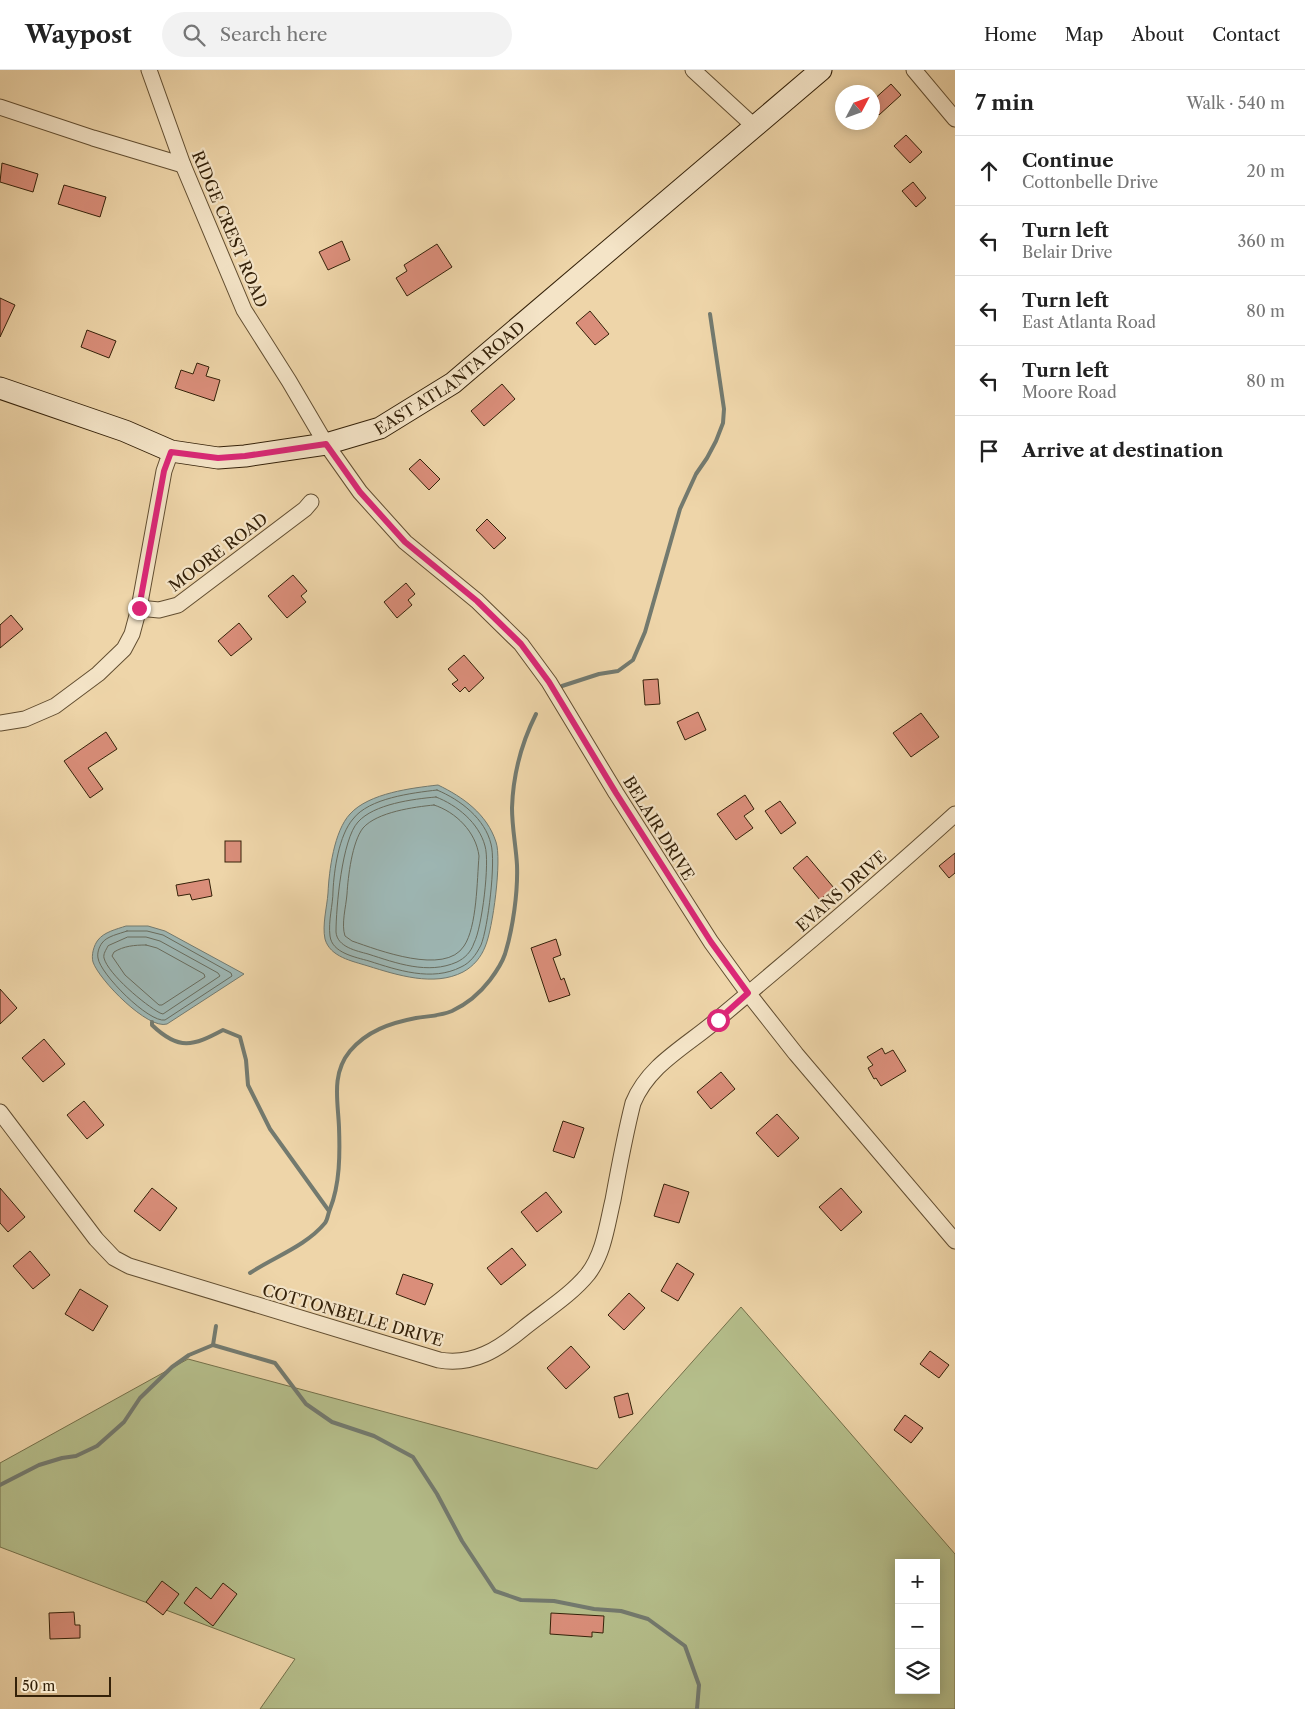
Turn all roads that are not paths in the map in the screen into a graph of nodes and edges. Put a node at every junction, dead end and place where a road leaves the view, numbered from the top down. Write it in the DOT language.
graph roads {
  1 [pos="149,70"];
  2 [pos="693,70"];
  3 [pos="821,70"];
  4 [pos="914,70"];
  5 [pos="0,107"];
  6 [pos="955,119"];
  7 [pos="755,127"];
  8 [pos="183,164"];
  9 [pos="0,388"];
  10 [pos="326,444"];
  11 [pos="171,452"];
  12 [pos="311,502"];
  13 [pos="139,608"];
  14 [pos="0,724"];
  15 [pos="955,814"];
  16 [pos="748,993"];
  17 [pos="0,1112"];
  18 [pos="955,1241"];
  1 -- 8 [label="street, RIDGE CREST ROAD"];
  2 -- 7 [label="street"];
  3 -- 7 [label="street, EAST ATLANTA ROAD"];
  4 -- 6 [label="street"];
  5 -- 8 [label="street"];
  7 -- 10 [label="street, EAST ATLANTA ROAD"];
  8 -- 10 [label="street, RIDGE CREST ROAD"];
  9 -- 11 [label="street, EAST ATLANTA ROAD"];
  10 -- 11 [label="street, EAST ATLANTA ROAD"];
  10 -- 16 [label="street, BELAIR DRIVE"];
  11 -- 13 [label="street, MOORE ROAD"];
  12 -- 13 [label="street, MOORE ROAD"];
  13 -- 14 [label="street, MOORE ROAD"];
  15 -- 16 [label="street, EVANS DRIVE"];
  16 -- 17 [label="street, COTTONBELLE DRIVE"];
  16 -- 18 [label="street, BELAIR DRIVE"];
}
